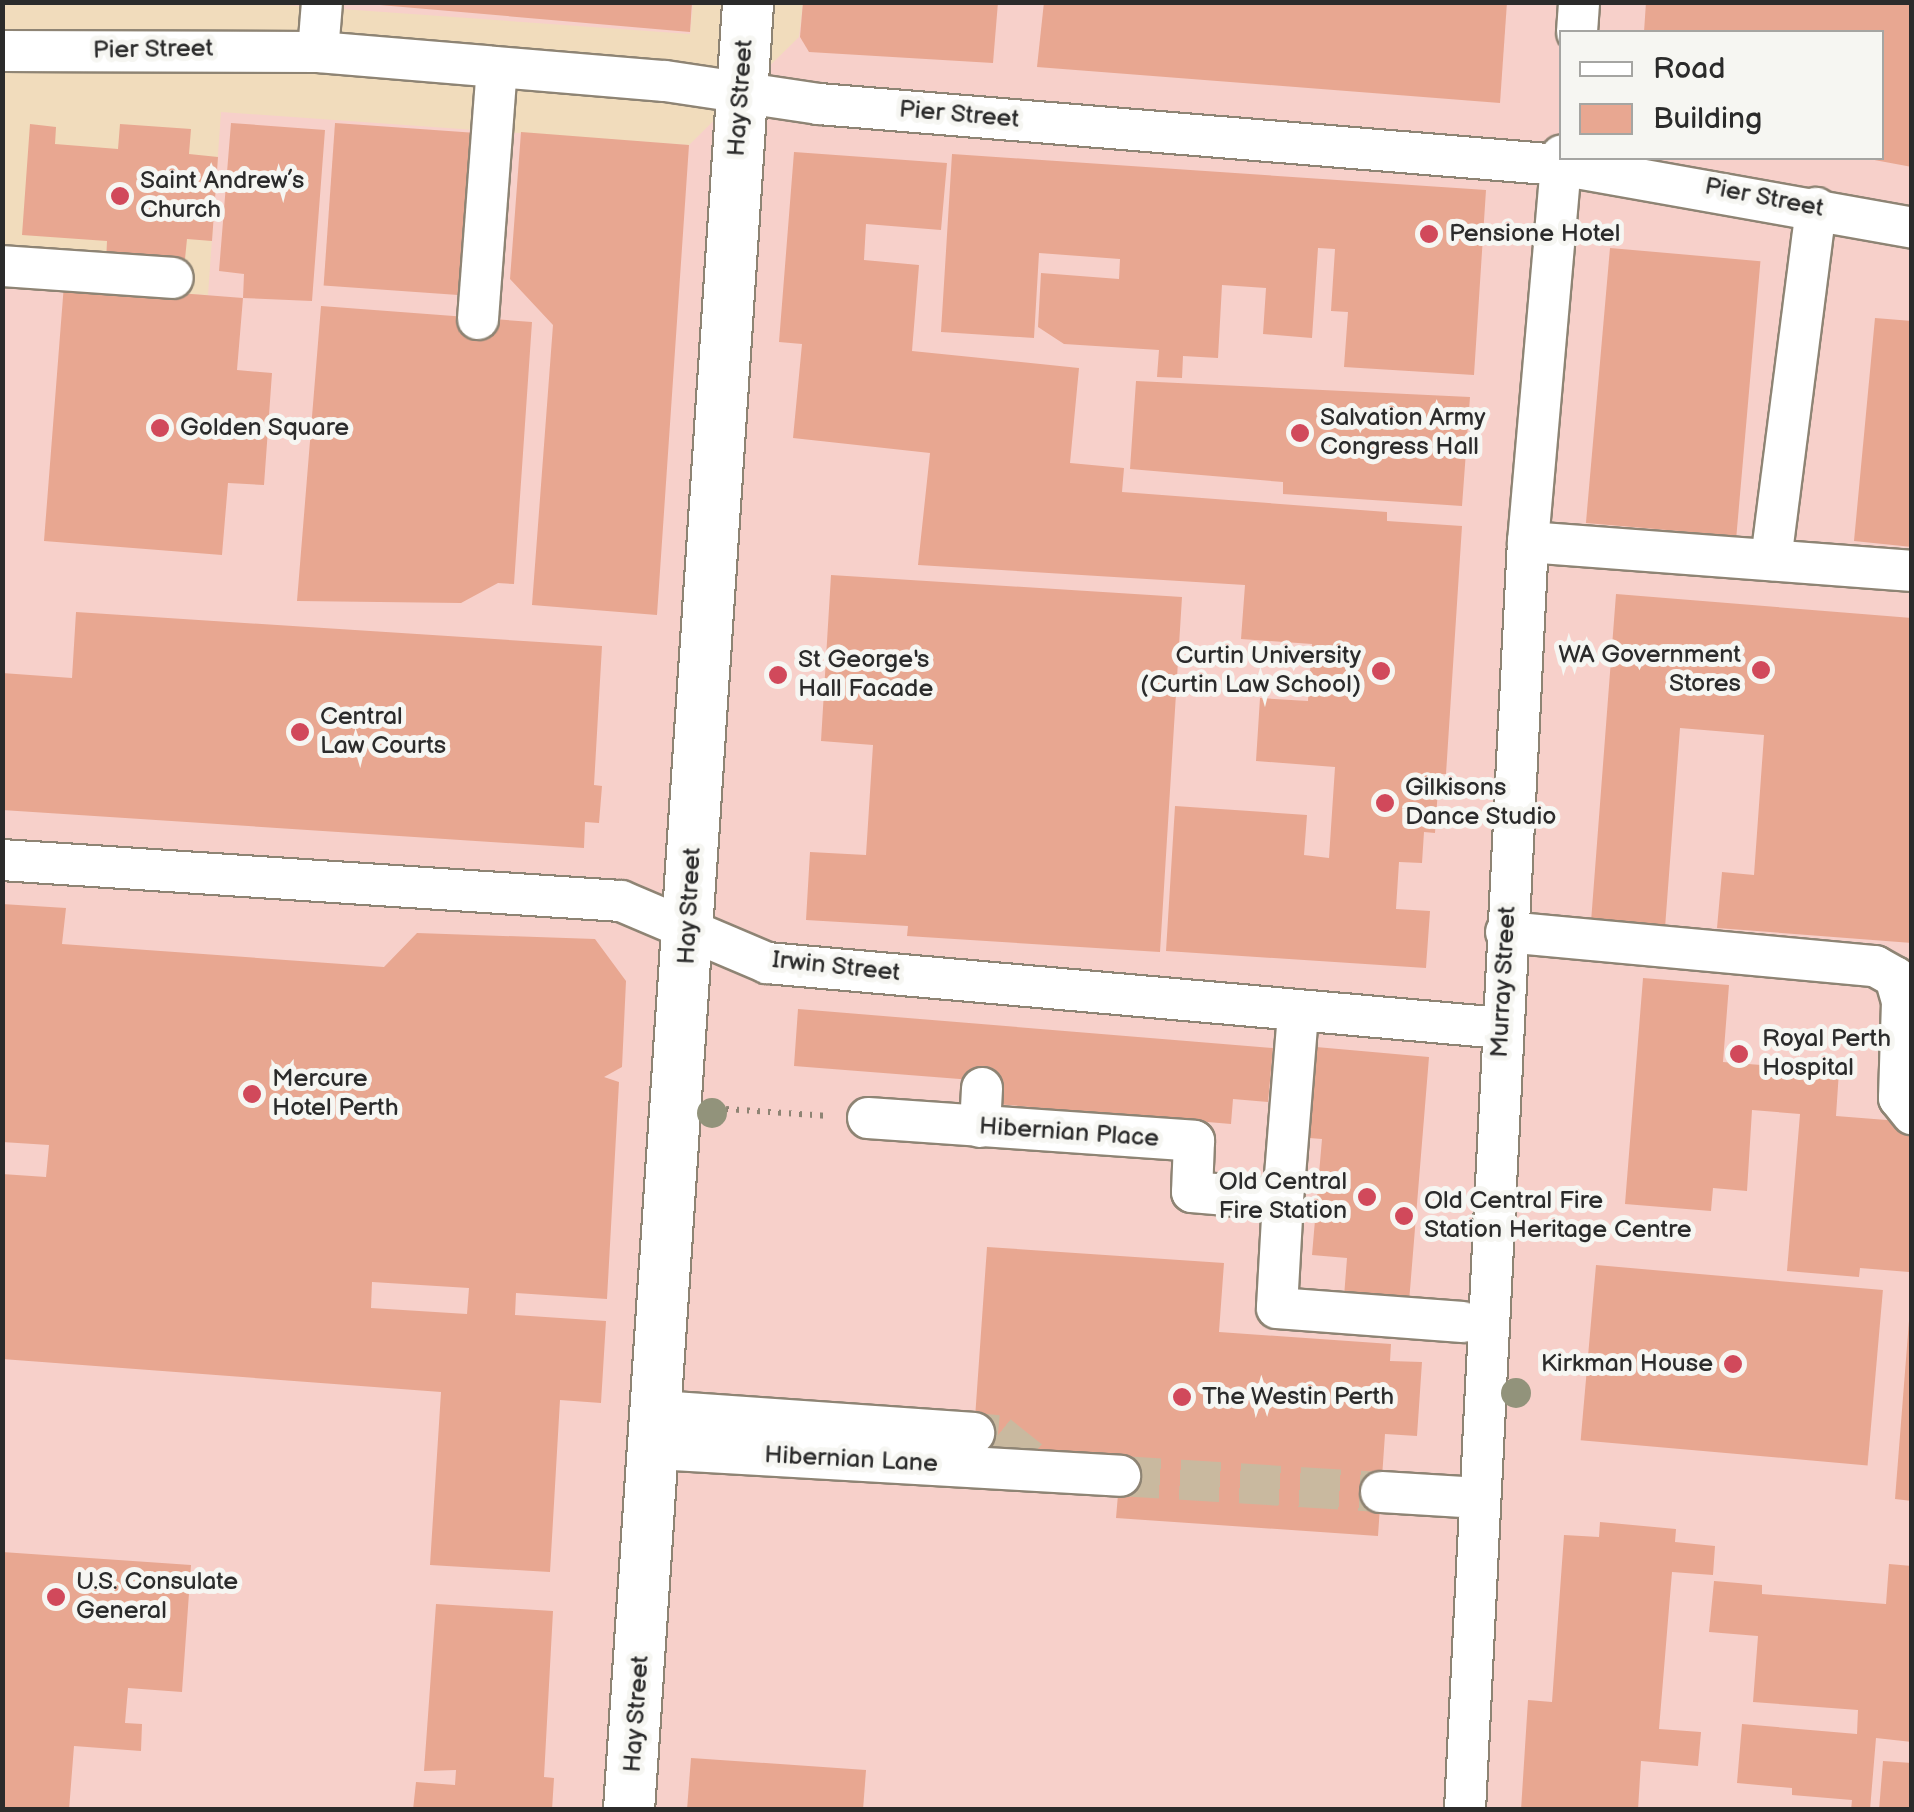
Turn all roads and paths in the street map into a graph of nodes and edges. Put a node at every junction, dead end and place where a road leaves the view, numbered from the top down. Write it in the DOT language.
graph roads {
  1 [pos="322,2"];
  2 [pos="748,2"];
  3 [pos="1579,2"];
  4 [pos="1577,30"];
  5 [pos="2,51"];
  6 [pos="318,52"];
  7 [pos="497,68"];
  8 [pos="742,96"];
  9 [pos="1559,160"];
  10 [pos="1561,160"];
  11 [pos="1816,208"];
  12 [pos="1912,228"];
  13 [pos="2,266"];
  14 [pos="173,278"];
  15 [pos="478,319"];
  16 [pos="1528,542"];
  17 [pos="1771,560"];
  18 [pos="1912,571"];
  19 [pos="2,860"];
  20 [pos="688,927"];
  21 [pos="1506,932"];
  22 [pos="1298,1012"];
  23 [pos="1501,1028"];
  24 [pos="726,1109"];
  25 [pos="791,1113"];
  26 [pos="1912,1114"];
  27 [pos="868,1118"];
  28 [pos="1283,1200"];
  29 [pos="1462,1322"];
  30 [pos="658,1430"];
  31 [pos="974,1433"];
  32 [pos="1120,1476"];
  33 [pos="1381,1492"];
  34 [pos="1480,1498"];
  35 [pos="630,1810"];
  36 [pos="1465,1810"];
  1 -- 6 [label="street"];
  2 -- 8 [label="main road, Hay Street"];
  3 -- 4 [label="street"];
  5 -- 6 [label="street, Pier Street"];
  6 -- 7 [label="street, Pier Street"];
  7 -- 8 [label="street, Pier Street"];
  7 -- 15 [label="street"];
  8 -- 9 [label="street, Pier Street"];
  8 -- 20 [label="main road, Hay Street"];
  10 -- 11 [label="street, Pier Street"];
  10 -- 16 [label="street, Murray Street"];
  11 -- 12 [label="street, Pier Street"];
  11 -- 17 [label="street"];
  13 -- 14 [label="street"];
  16 -- 17 [label="street"];
  16 -- 21 [label="street, Murray Street"];
  17 -- 18 [label="street"];
  19 -- 20 [label="street, Irwin Street"];
  20 -- 22 [label="street, Irwin Street"];
  20 -- 30 [label="main road, Hay Street"];
  21 -- 23 [label="street, Murray Street"];
  21 -- 26 [label="street"];
  22 -- 23 [label="street, Irwin Street"];
  22 -- 28 [label="street"];
  23 -- 34 [label="street, Murray Street"];
  24 -- 25 [label="path"];
  27 -- 28 [label="street, Hibernian Place"];
  28 -- 29 [label="street"];
  30 -- 31 [label="street, Hibernian Lane"];
  30 -- 32 [label="street, Hibernian Lane"];
  30 -- 35 [label="main road, Hay Street"];
  33 -- 34 [label="street"];
  34 -- 36 [label="street, Murray Street"];
}
